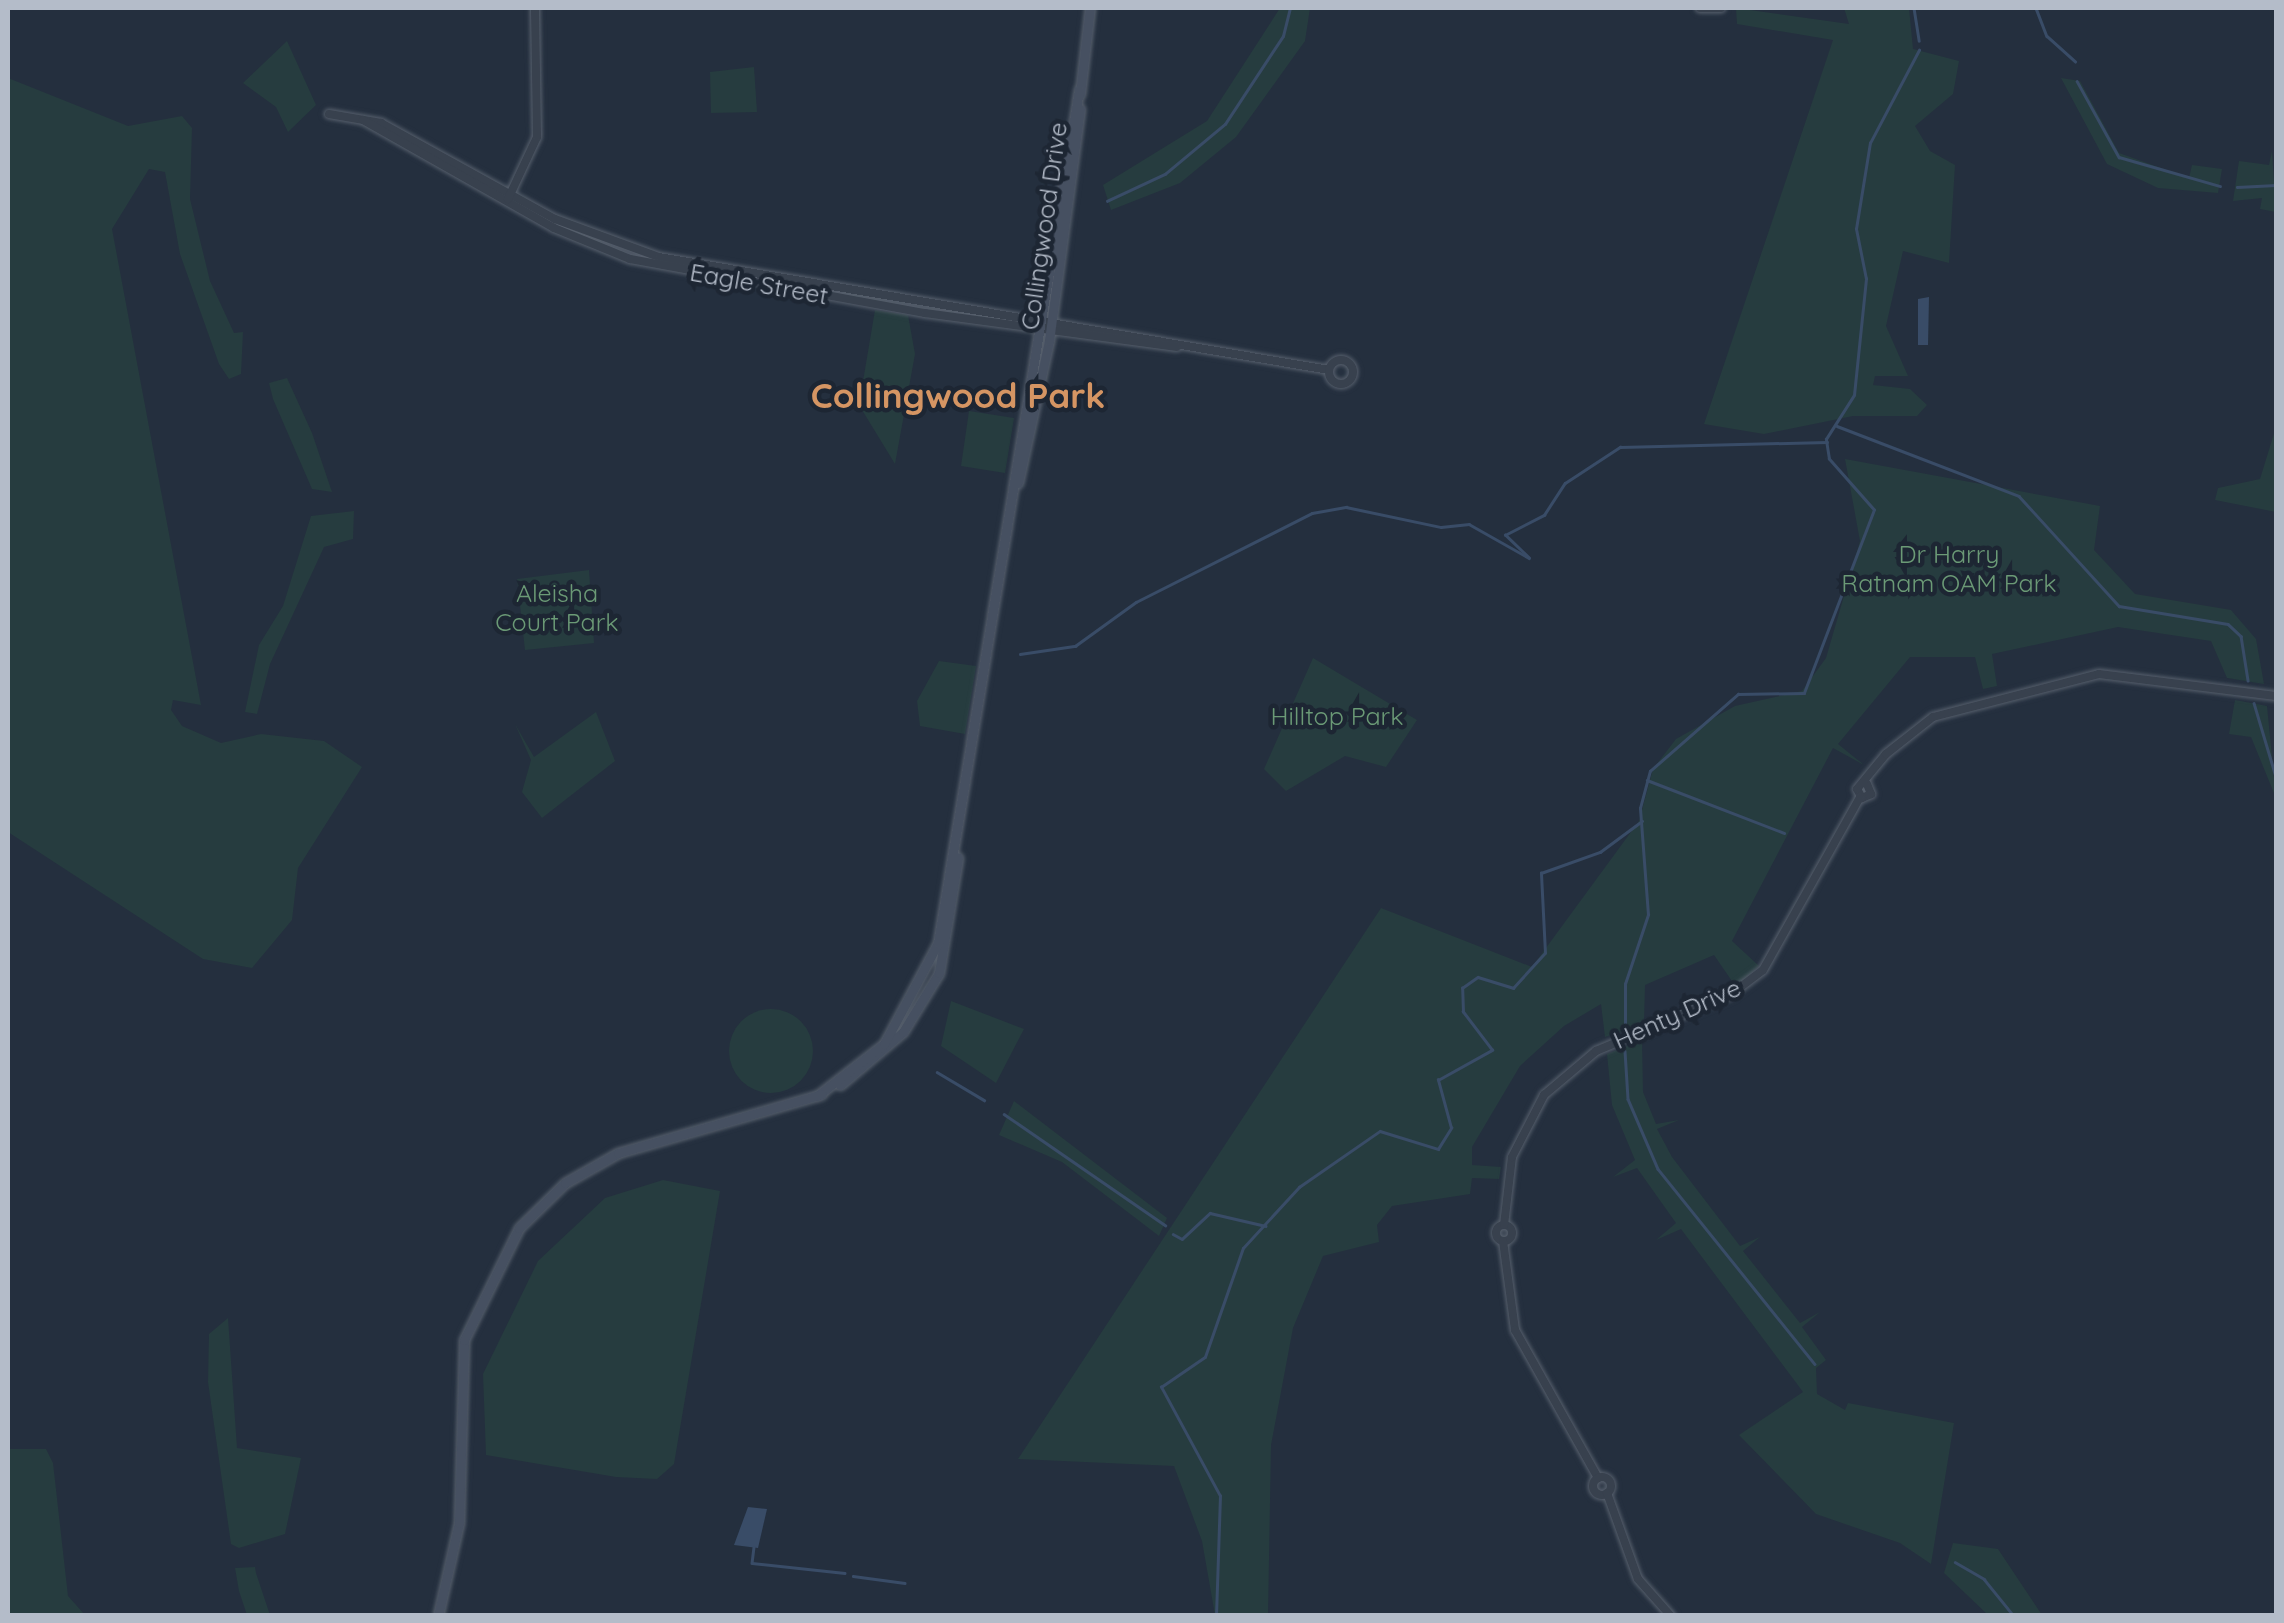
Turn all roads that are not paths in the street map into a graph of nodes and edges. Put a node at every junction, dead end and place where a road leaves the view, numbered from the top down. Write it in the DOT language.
graph roads {
  1 [pos="535,8"];
  2 [pos="1092,8"];
  3 [pos="1700,8"];
  4 [pos="1720,9"];
  5 [pos="1079,90"];
  6 [pos="329,114"];
  7 [pos="508,199"];
  8 [pos="1038,327"];
  9 [pos="1051,328"];
  10 [pos="1329,370"];
  11 [pos="1018,483"];
  12 [pos="2276,696"];
  13 [pos="438,1616"];
  14 [pos="1671,1616"];
  1 -- 7 [label="street"];
  2 -- 5 [label="main road, Collingwood Drive"];
  3 -- 4 [label="street"];
  5 -- 8 [label="main road, Collingwood Drive"];
  5 -- 9 [label="main road, Collingwood Drive"];
  6 -- 7 [label="street, Eagle Street"];
  7 -- 8 [label="street, Eagle Street"];
  8 -- 9 [label="street, Eagle Street"];
  8 -- 11 [label="main road, Collingwood Drive"];
  9 -- 10 [label="street, Eagle Street"];
  9 -- 11 [label="main road, Collingwood Drive"];
  11 -- 13 [label="main road, Collingwood Drive"];
  12 -- 14 [label="street, Henty Drive"];
}
